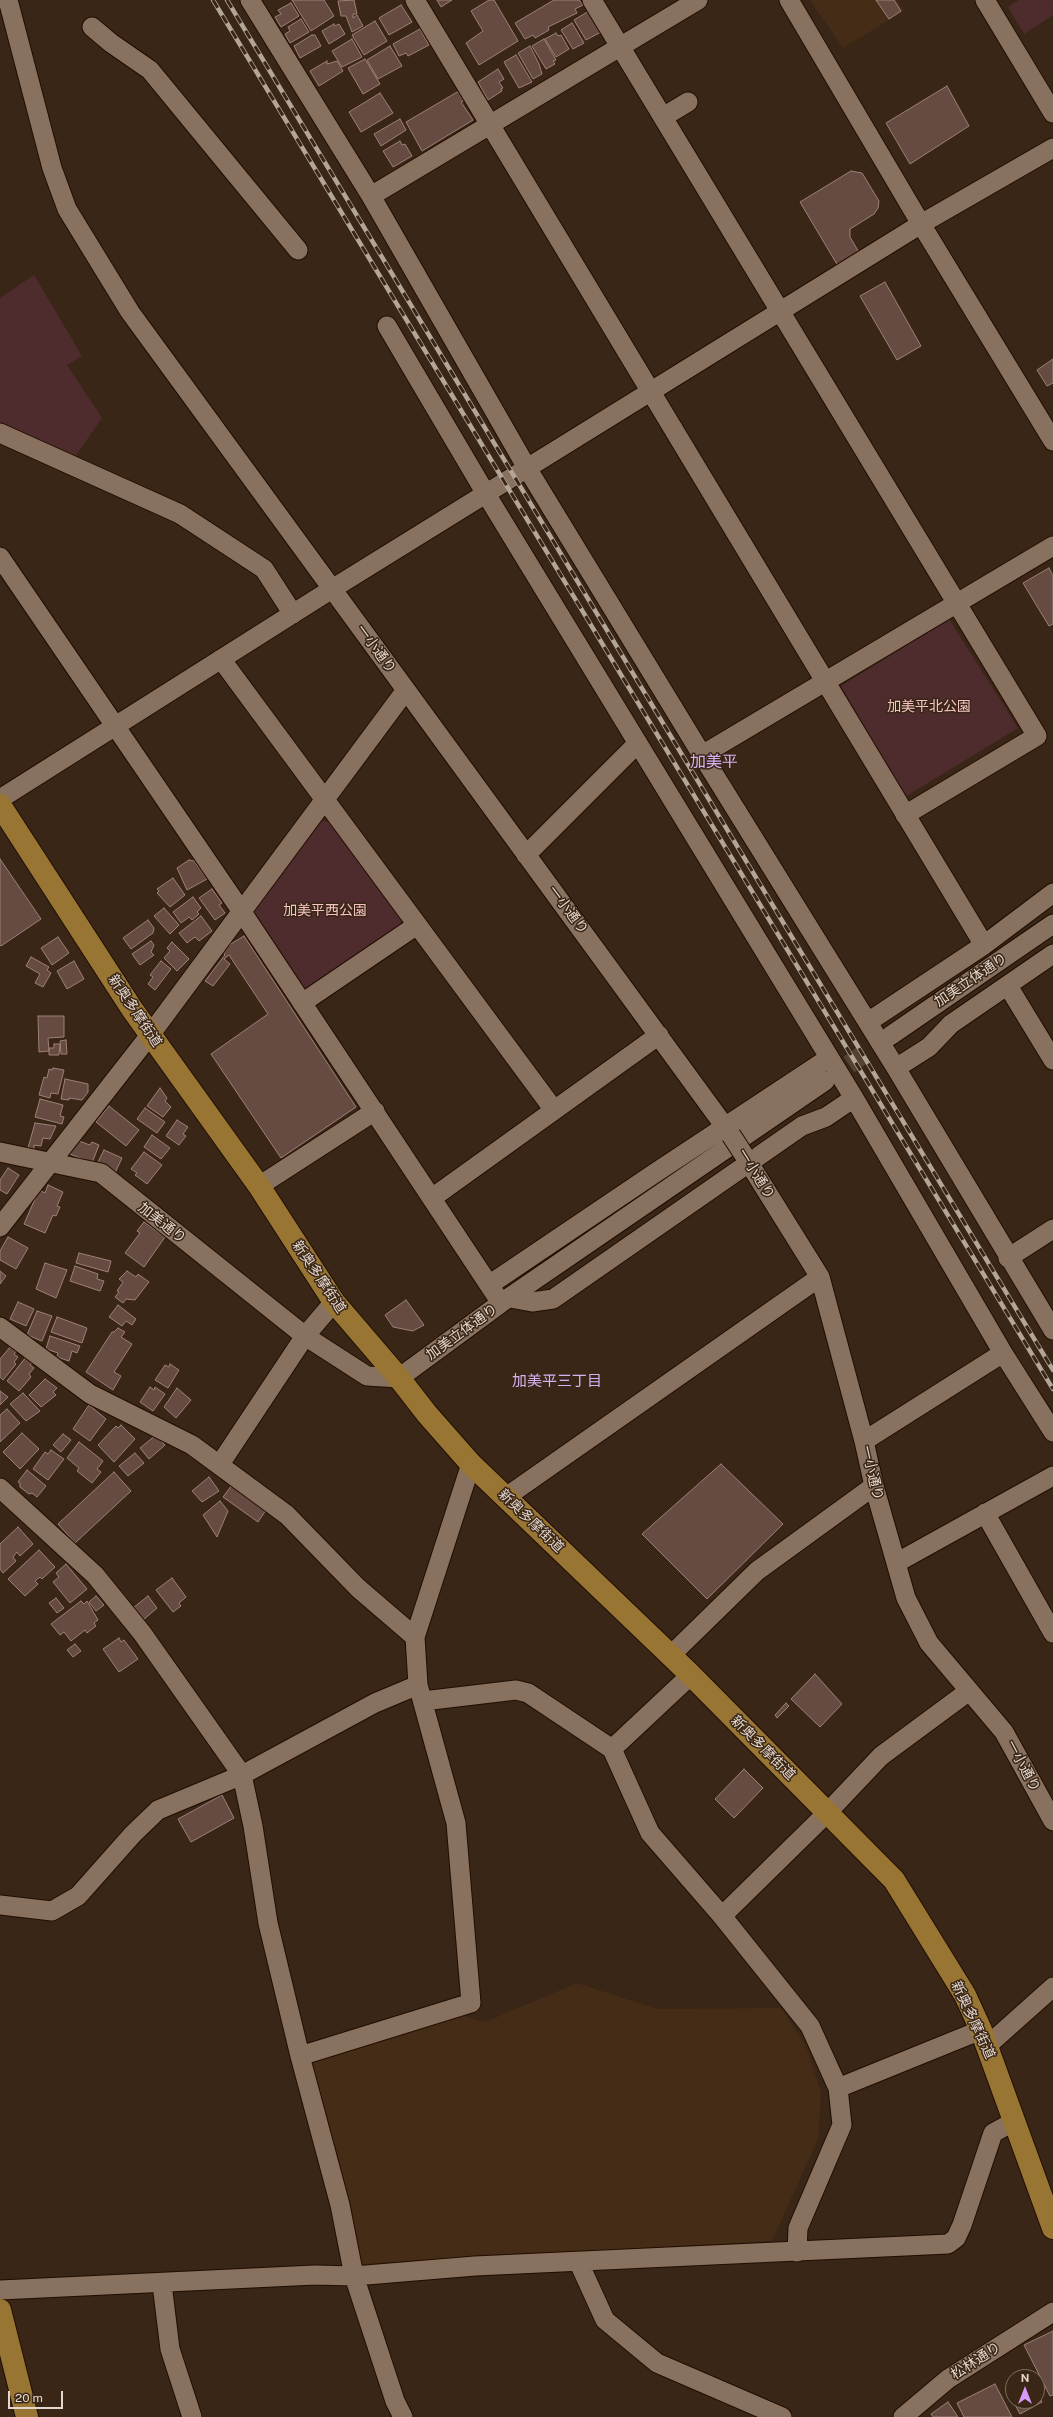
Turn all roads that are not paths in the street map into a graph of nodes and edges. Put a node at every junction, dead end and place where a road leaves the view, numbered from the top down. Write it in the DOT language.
graph roads {
  1 [pos="8,0"];
  2 [pos="250,0"];
  3 [pos="415,0"];
  4 [pos="592,0"];
  5 [pos="698,0"];
  6 [pos="789,0"];
  7 [pos="984,0"];
  8 [pos="92,27"];
  9 [pos="621,48"];
  10 [pos="688,102"];
  11 [pos="1053,113"];
  12 [pos="663,117"];
  13 [pos="489,124"];
  14 [pos="1053,148"];
  15 [pos="371,196"];
  16 [pos="921,224"];
  17 [pos="298,250"];
  18 [pos="780,311"];
  19 [pos="387,326"];
  20 [pos="650,392"];
  21 [pos="0,433"];
  22 [pos="1053,441"];
  23 [pos="527,468"];
  24 [pos="486,494"];
  25 [pos="1053,546"];
  26 [pos="0,556"];
  27 [pos="332,589"];
  28 [pos="957,603"];
  29 [pos="293,614"];
  30 [pos="221,659"];
  31 [pos="825,682"];
  32 [pos="406,690"];
  33 [pos="115,726"];
  34 [pos="638,743"];
  35 [pos="702,755"];
  36 [pos="0,799"];
  37 [pos="325,800"];
  38 [pos="0,805"];
  39 [pos="905,816"];
  40 [pos="526,855"];
  41 [pos="1053,893"];
  42 [pos="242,912"];
  43 [pos="1053,924"];
  44 [pos="417,925"];
  45 [pos="984,945"];
  46 [pos="1053,954"];
  47 [pos="1008,986"];
  48 [pos="302,1003"];
  49 [pos="868,1022"];
  50 [pos="150,1035"];
  51 [pos="659,1035"];
  52 [pos="890,1036"];
  53 [pos="829,1058"];
  54 [pos="1053,1060"];
  55 [pos="896,1068"];
  56 [pos="826,1081"];
  57 [pos="854,1098"];
  58 [pos="554,1110"];
  59 [pos="374,1111"];
  60 [pos="728,1131"];
  61 [pos="0,1152"];
  62 [pos="747,1159"];
  63 [pos="51,1161"];
  64 [pos="259,1186"];
  65 [pos="432,1198"];
  66 [pos="0,1227"];
  67 [pos="1053,1229"];
  68 [pos="1008,1258"];
  69 [pos="820,1277"];
  70 [pos="489,1285"];
  71 [pos="512,1296"];
  72 [pos="334,1302"];
  73 [pos="0,1327"];
  74 [pos="1053,1330"];
  75 [pos="305,1336"];
  76 [pos="1004,1353"];
  77 [pos="399,1378"];
  78 [pos="1053,1432"];
  79 [pos="864,1441"];
  80 [pos="220,1464"];
  81 [pos="471,1464"];
  82 [pos="1053,1476"];
  83 [pos="874,1486"];
  84 [pos="0,1488"];
  85 [pos="506,1497"];
  86 [pos="985,1514"];
  87 [pos="896,1563"];
  88 [pos="1053,1633"];
  89 [pos="415,1637"];
  90 [pos="670,1656"];
  91 [pos="691,1675"];
  92 [pos="969,1692"];
  93 [pos="420,1693"];
  94 [pos="612,1749"];
  95 [pos="242,1775"];
  96 [pos="827,1813"];
  97 [pos="1053,1821"];
  98 [pos="0,1905"];
  99 [pos="722,1916"];
  100 [pos="1053,1987"];
  101 [pos="984,2038"];
  102 [pos="300,2056"];
  103 [pos="838,2088"];
  104 [pos="1015,2121"];
  105 [pos="1053,2228"];
  106 [pos="797,2252"];
  107 [pos="579,2262"];
  108 [pos="354,2276"];
  109 [pos="162,2284"];
  110 [pos="0,2290"];
  111 [pos="0,2310"];
  112 [pos="1053,2312"];
  113 [pos="27,2417"];
  114 [pos="192,2417"];
  115 [pos="403,2417"];
  116 [pos="782,2417"];
  117 [pos="903,2417"];
  1 -- 27 [label="street, 一小通り"];
  2 -- 15 [label="street"];
  3 -- 13 [label="street"];
  4 -- 9 [label="street"];
  5 -- 9 [label="street"];
  6 -- 16 [label="street"];
  7 -- 11 [label="street"];
  8 -- 17 [label="street"];
  9 -- 12 [label="street"];
  9 -- 13 [label="street"];
  10 -- 12 [label="street"];
  12 -- 18 [label="street"];
  13 -- 15 [label="street"];
  13 -- 20 [label="street"];
  14 -- 16 [label="street"];
  15 -- 23 [label="street"];
  16 -- 18 [label="street"];
  16 -- 22 [label="street"];
  18 -- 20 [label="street"];
  18 -- 28 [label="street"];
  19 -- 24 [label="street"];
  20 -- 23 [label="street"];
  20 -- 31 [label="street"];
  21 -- 29 [label="street"];
  23 -- 24 [label="street"];
  23 -- 35 [label="street"];
  24 -- 27 [label="street"];
  24 -- 34 [label="street"];
  25 -- 28 [label="street"];
  26 -- 33 [label="street"];
  27 -- 29 [label="street"];
  27 -- 32 [label="street, 一小通り"];
  28 -- 31 [label="street"];
  28 -- 39 [label="street"];
  29 -- 30 [label="street"];
  30 -- 33 [label="street"];
  30 -- 37 [label="street"];
  31 -- 35 [label="street"];
  31 -- 39 [label="street"];
  32 -- 37 [label="street"];
  32 -- 40 [label="street, 一小通り"];
  33 -- 36 [label="street"];
  33 -- 42 [label="street"];
  34 -- 40 [label="street"];
  34 -- 53 [label="street"];
  35 -- 49 [label="street"];
  37 -- 42 [label="street"];
  37 -- 44 [label="street"];
  38 -- 50 [label="main road, 新奥多摩街道"];
  39 -- 45 [label="street"];
  40 -- 51 [label="street, 一小通り"];
  41 -- 45 [label="street"];
  42 -- 48 [label="street"];
  42 -- 50 [label="street"];
  43 -- 52 [label="street, 加美立体通り"];
  44 -- 48 [label="street"];
  44 -- 58 [label="street"];
  45 -- 49 [label="street"];
  46 -- 47 [label="street"];
  47 -- 54 [label="street"];
  47 -- 55 [label="street"];
  48 -- 59 [label="street"];
  49 -- 55 [label="street"];
  50 -- 63 [label="street"];
  50 -- 64 [label="main road, 新奥多摩街道"];
  51 -- 58 [label="street"];
  51 -- 60 [label="street, 一小通り"];
  53 -- 57 [label="street"];
  53 -- 60 [label="street"];
  55 -- 68 [label="street"];
  56 -- 71 [label="street, 加美立体通り"];
  57 -- 62 [label="street"];
  57 -- 76 [label="street"];
  58 -- 65 [label="street"];
  59 -- 64 [label="street"];
  59 -- 65 [label="street"];
  60 -- 62 [label="street, 一小通り, bridge"];
  60 -- 70 [label="street"];
  61 -- 63 [label="street, 加美通り"];
  62 -- 69 [label="street, 一小通り"];
  62 -- 71 [label="street"];
  63 -- 66 [label="street"];
  63 -- 75 [label="street, 加美通り"];
  64 -- 72 [label="main road, 新奥多摩街道"];
  65 -- 70 [label="street"];
  67 -- 68 [label="street"];
  68 -- 74 [label="street"];
  69 -- 79 [label="street, 一小通り"];
  69 -- 85 [label="street"];
  70 -- 71 [label="street"];
  71 -- 77 [label="street, 加美立体通り"];
  72 -- 75 [label="street"];
  72 -- 77 [label="main road, 新奥多摩街道"];
  73 -- 80 [label="street"];
  75 -- 77 [label="street, 加美通り"];
  75 -- 80 [label="street"];
  76 -- 78 [label="street"];
  76 -- 79 [label="street"];
  77 -- 81 [label="main road, 新奥多摩街道"];
  79 -- 83 [label="street, 一小通り"];
  80 -- 89 [label="street"];
  81 -- 85 [label="main road, 新奥多摩街道"];
  81 -- 89 [label="street"];
  82 -- 86 [label="street"];
  83 -- 87 [label="street, 一小通り"];
  83 -- 90 [label="street"];
  84 -- 95 [label="street"];
  85 -- 90 [label="main road, 新奥多摩街道"];
  86 -- 87 [label="street"];
  86 -- 88 [label="street"];
  87 -- 92 [label="street, 一小通り"];
  89 -- 93 [label="street"];
  90 -- 91 [label="main road, 新奥多摩街道"];
  91 -- 94 [label="street"];
  91 -- 96 [label="main road, 新奥多摩街道"];
  92 -- 96 [label="street"];
  92 -- 97 [label="street, 一小通り"];
  93 -- 94 [label="street"];
  93 -- 95 [label="street"];
  93 -- 102 [label="street"];
  94 -- 99 [label="street"];
  95 -- 98 [label="street"];
  95 -- 102 [label="street"];
  96 -- 99 [label="street"];
  96 -- 101 [label="main road, 新奥多摩街道"];
  99 -- 103 [label="street"];
  100 -- 101 [label="street"];
  101 -- 103 [label="street"];
  101 -- 104 [label="main road, 新奥多摩街道"];
  102 -- 108 [label="street"];
  103 -- 106 [label="street"];
  104 -- 105 [label="main road, 新奥多摩街道"];
  104 -- 106 [label="street"];
  106 -- 107 [label="street"];
  107 -- 108 [label="street"];
  107 -- 116 [label="street"];
  108 -- 109 [label="street"];
  108 -- 115 [label="street"];
  109 -- 110 [label="street"];
  109 -- 114 [label="street"];
  111 -- 113 [label="main road"];
  112 -- 117 [label="street, 松林通り"];
}
